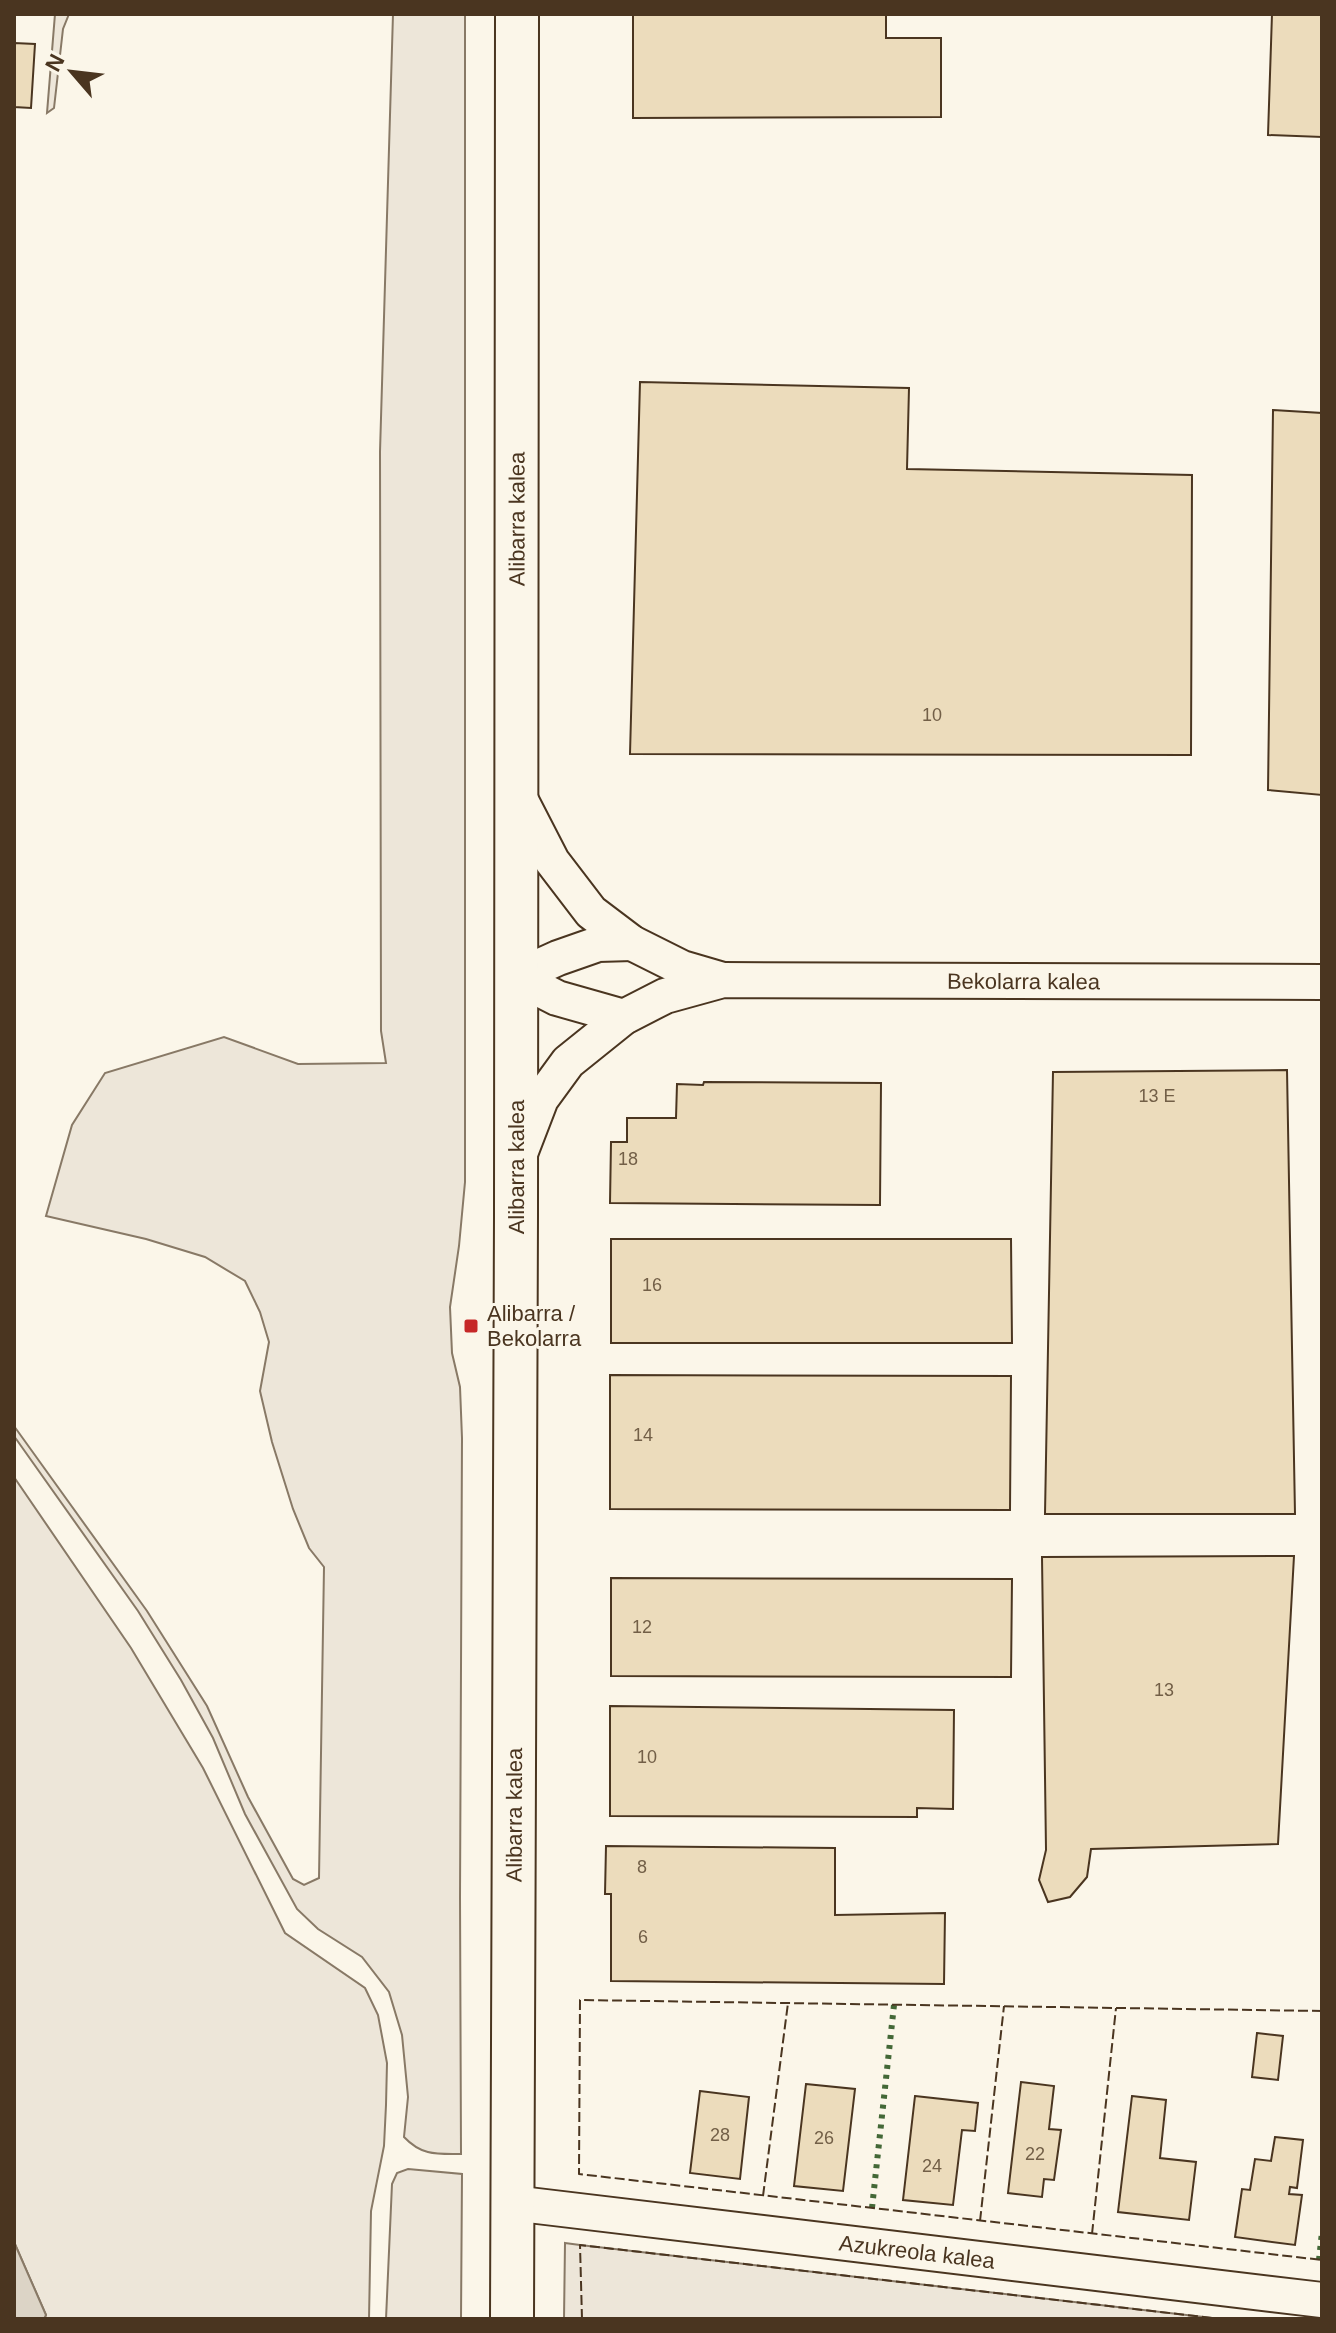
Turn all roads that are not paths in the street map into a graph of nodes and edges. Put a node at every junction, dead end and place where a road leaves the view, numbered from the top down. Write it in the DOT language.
graph roads {
  1 [pos="517,14"];
  2 [pos="516,792"];
  3 [pos="632,943"];
  4 [pos="516,977"];
  5 [pos="723,980"];
  6 [pos="1322,982"];
  7 [pos="624,1017"];
  8 [pos="516,1163"];
  9 [pos="512,2203"];
  10 [pos="1322,2300"];
  11 [pos="512,2319"];
  1 -- 2 [label="street, Alibarra kalea"];
  2 -- 3 [label="street, Bekolarra kalea"];
  2 -- 4 [label="street, Alibarra kalea"];
  3 -- 4 [label="street"];
  3 -- 5 [label="street, Bekolarra kalea"];
  4 -- 7 [label="street"];
  4 -- 8 [label="street, Alibarra kalea"];
  5 -- 6 [label="street, Bekolarra kalea"];
  5 -- 7 [label="street, Bekolarra kalea"];
  7 -- 8 [label="street, Bekolarra kalea"];
  8 -- 9 [label="street, Alibarra kalea"];
  9 -- 10 [label="street, Azukreola kalea"];
  9 -- 11 [label="street, Alibarra kalea"];
}
